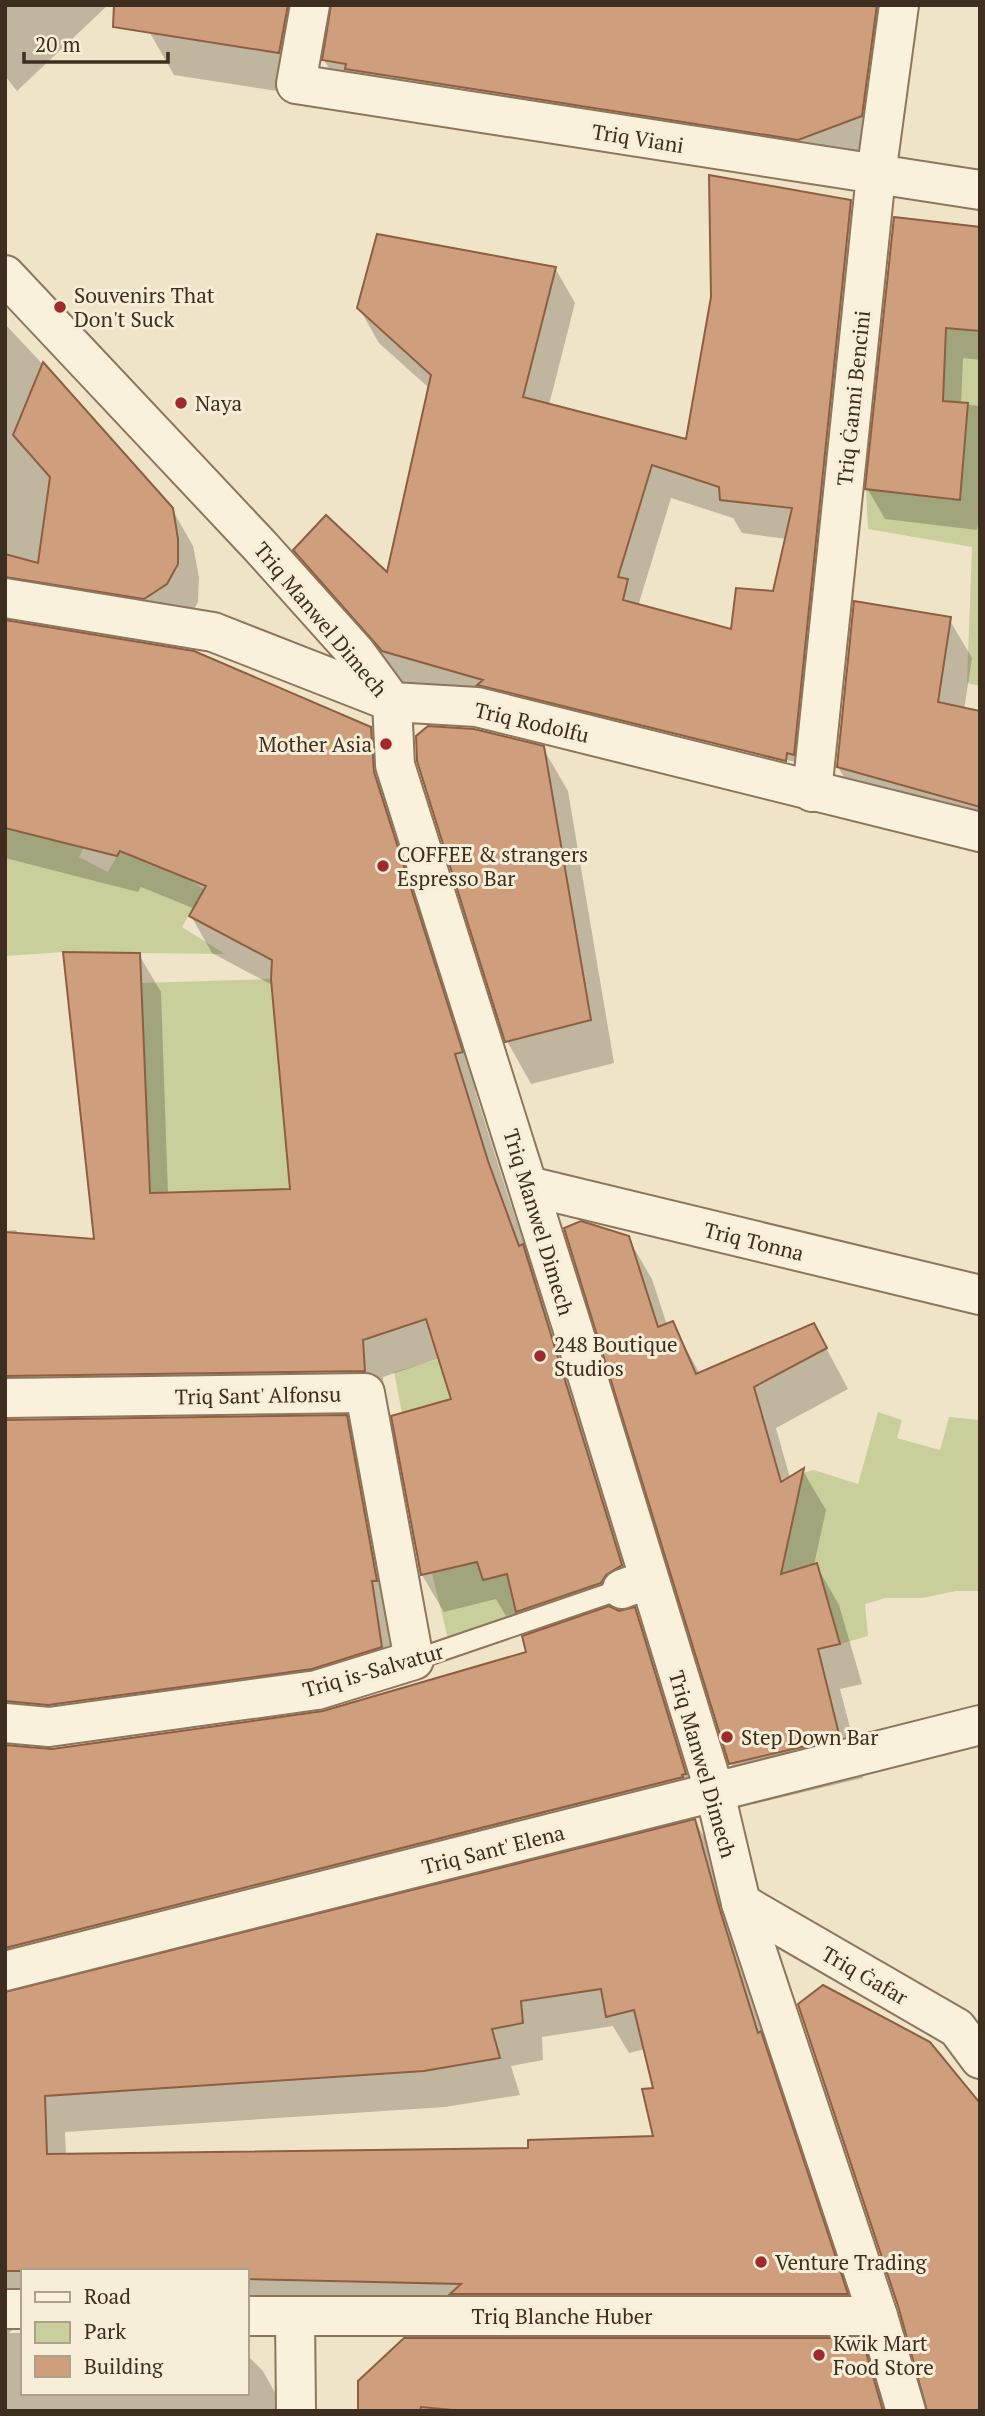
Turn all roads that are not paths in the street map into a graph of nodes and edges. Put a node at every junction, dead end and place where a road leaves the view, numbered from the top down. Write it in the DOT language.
graph roads {
  1 [pos="310,5"];
  2 [pos="899,5"];
  3 [pos="876,175"];
  4 [pos="980,190"];
  5 [pos="5,275"];
  6 [pos="5,598"];
  7 [pos="392,702"];
  8 [pos="812,792"];
  9 [pos="980,832"];
  10 [pos="528,1186"];
  11 [pos="980,1295"];
  12 [pos="5,1398"];
  13 [pos="636,1584"];
  14 [pos="414,1660"];
  15 [pos="5,1723"];
  16 [pos="980,1725"];
  17 [pos="715,1793"];
  18 [pos="741,1903"];
  19 [pos="5,1971"];
  20 [pos="980,2059"];
  21 [pos="248,2316"];
  22 [pos="878,2316"];
  23 [pos="295,2317"];
  24 [pos="296,2411"];
  25 [pos="906,2411"];
  1 -- 3 [label="street, Triq Viani"];
  2 -- 3 [label="street, Triq Ġanni Bencini"];
  3 -- 4 [label="street, Triq Viani"];
  3 -- 8 [label="street, Triq Ġanni Bencini"];
  5 -- 7 [label="street, Triq Manwel Dimech"];
  6 -- 7 [label="street, Triq Rodolfu"];
  7 -- 8 [label="street, Triq Rodolfu"];
  7 -- 10 [label="street, Triq Manwel Dimech"];
  8 -- 9 [label="street, Triq Rodolfu"];
  10 -- 11 [label="street, Triq Tonna"];
  10 -- 13 [label="street, Triq Manwel Dimech"];
  12 -- 14 [label="street, Triq Sant' Alfonsu"];
  13 -- 14 [label="lane, Triq is-Salvatur"];
  13 -- 17 [label="street, Triq Manwel Dimech"];
  14 -- 15 [label="street, Triq is-Salvatur"];
  16 -- 17 [label="street, Triq Sant' Elena"];
  17 -- 18 [label="street, Triq Manwel Dimech"];
  17 -- 19 [label="street, Triq Sant' Elena"];
  18 -- 20 [label="street, Triq Ġafar"];
  18 -- 22 [label="street, Triq Manwel Dimech"];
  21 -- 23 [label="street, Triq Blanche Huber"];
  22 -- 23 [label="street, Triq Blanche Huber"];
  22 -- 25 [label="street, Triq Manwel Dimech"];
  23 -- 24 [label="street"];
}
